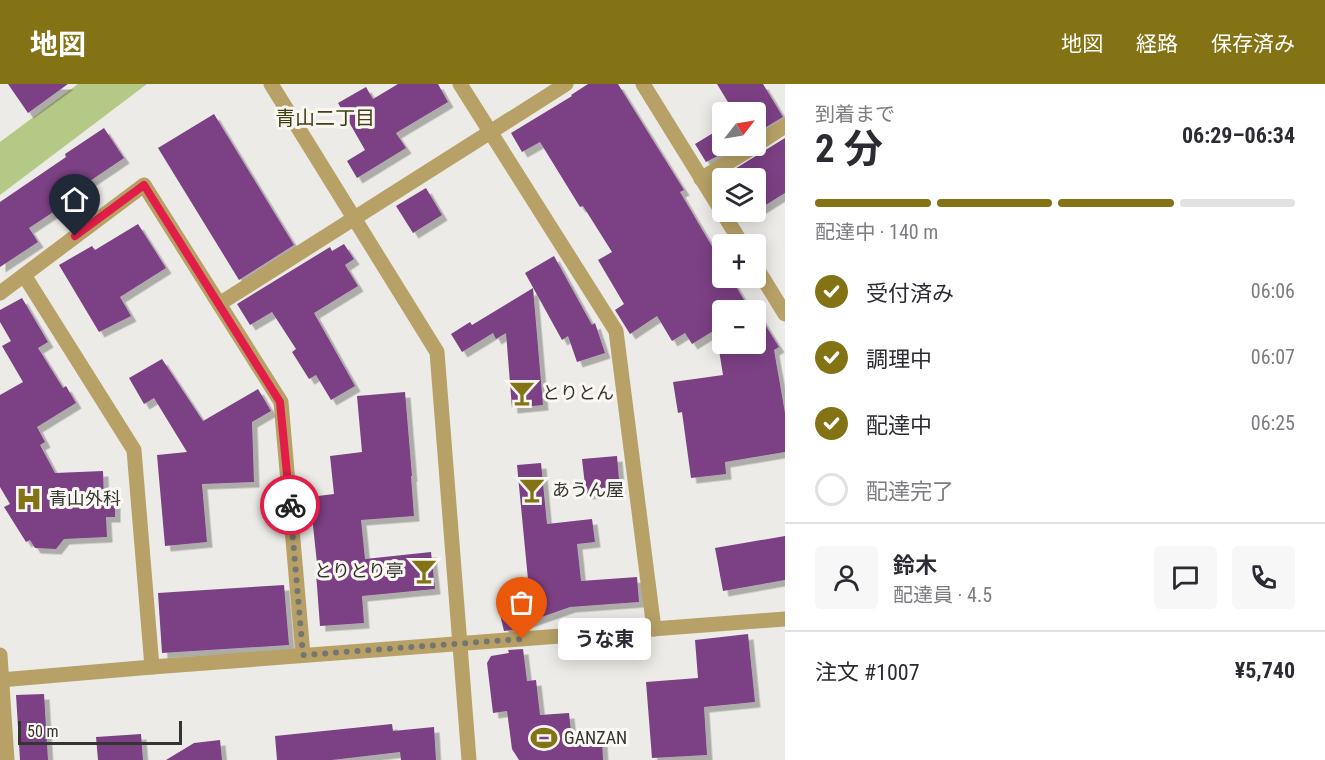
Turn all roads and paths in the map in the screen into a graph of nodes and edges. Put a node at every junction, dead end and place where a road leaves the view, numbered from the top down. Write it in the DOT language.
graph roads {
  1 [pos="271,84"];
  2 [pos="460,84"];
  3 [pos="566,84"];
  4 [pos="643,84"];
  5 [pos="785,126"];
  6 [pos="490,132"];
  7 [pos="766,138"];
  8 [pos="738,156"];
  9 [pos="701,179"];
  10 [pos="355,218"];
  11 [pos="736,234"];
  12 [pos="24,275"];
  13 [pos="766,283"];
  14 [pos="0,293"];
  15 [pos="219,304"];
  16 [pos="785,314"];
  17 [pos="785,619"];
  18 [pos="654,629"];
  19 [pos="460,644"];
  20 [pos="0,655"];
  21 [pos="303,655"];
  22 [pos="152,667"];
  23 [pos="1,680"];
  24 [pos="7,760"];
  25 [pos="470,760"];
  1 -- 10 [label="street"];
  2 -- 6 [label="street"];
  3 -- 6 [label="street"];
  4 -- 9 [label="street"];
  5 -- 7 [label="street"];
  6 -- 10 [label="street"];
  6 -- 18 [label="street"];
  8 -- 9 [label="street"];
  9 -- 11 [label="street"];
  10 -- 15 [label="street"];
  10 -- 19 [label="street"];
  12 -- 14 [label="street"];
  12 -- 15 [label="street"];
  12 -- 22 [label="street"];
  13 -- 16 [label="street"];
  15 -- 21 [label="street"];
  17 -- 18 [label="street"];
  18 -- 19 [label="street"];
  19 -- 21 [label="street"];
  19 -- 25 [label="street"];
  20 -- 23 [label="street"];
  21 -- 22 [label="street"];
  22 -- 23 [label="street"];
  23 -- 24 [label="street"];
}
